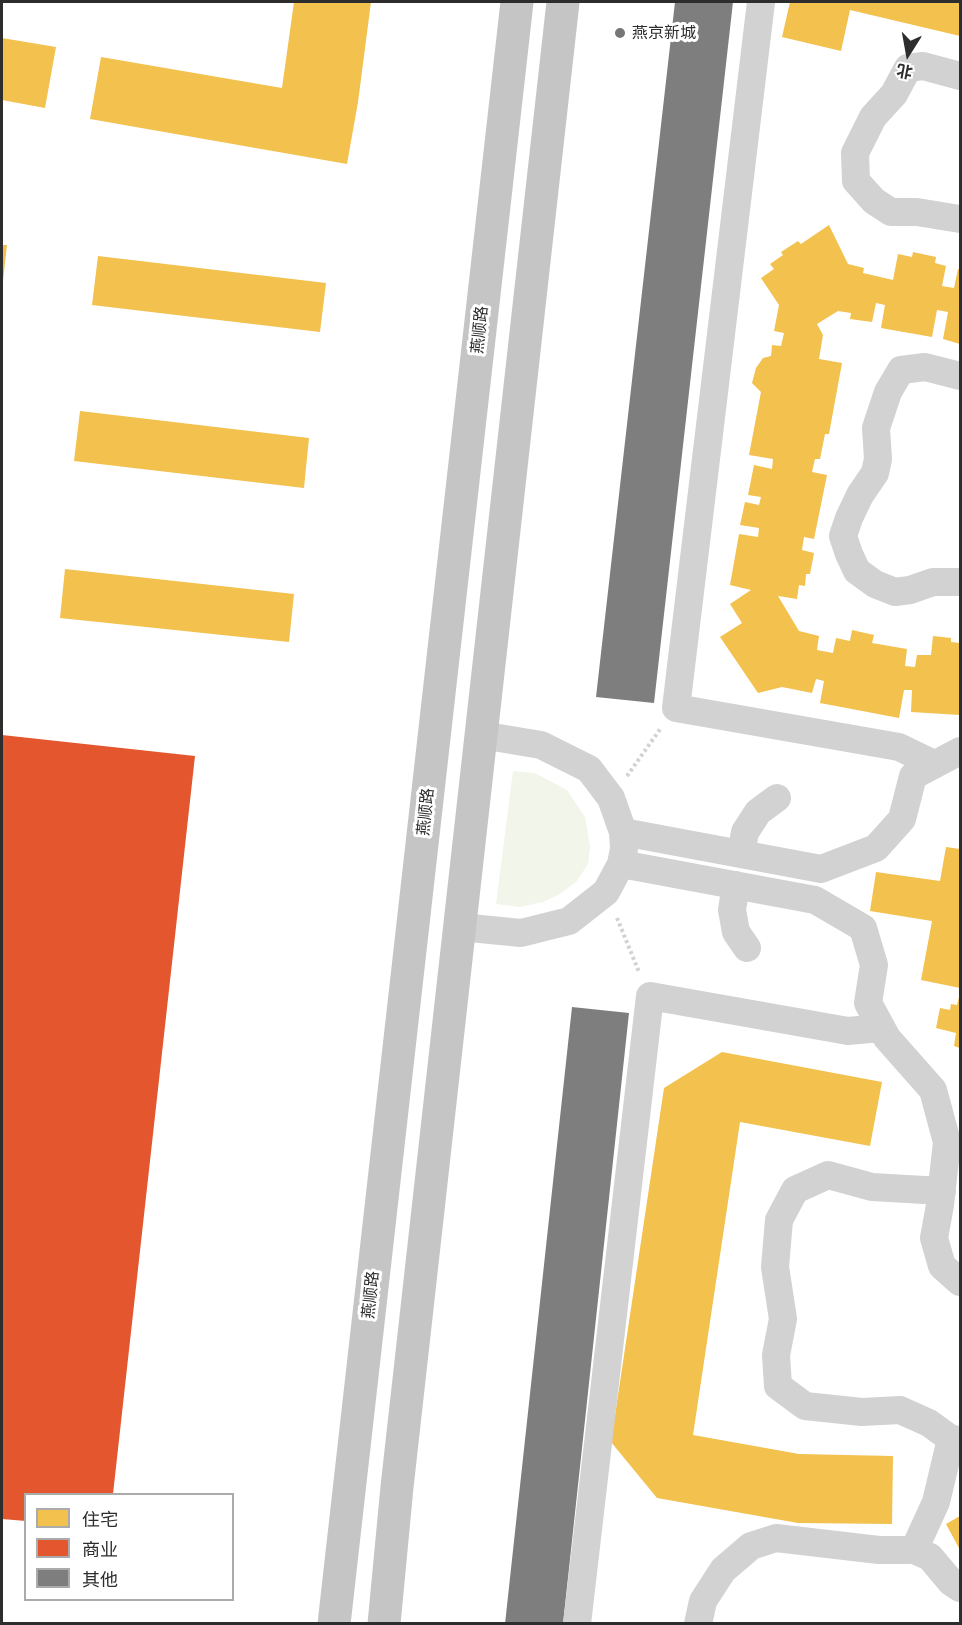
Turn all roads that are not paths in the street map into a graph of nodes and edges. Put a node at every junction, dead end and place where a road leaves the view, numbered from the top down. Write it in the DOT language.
graph roads {
  1 [pos="517,2"];
  2 [pos="563,2"];
  3 [pos="761,2"];
  4 [pos="960,76"];
  5 [pos="960,219"];
  6 [pos="960,376"];
  7 [pos="960,582"];
  8 [pos="481,735"];
  9 [pos="960,751"];
  10 [pos="934,764"];
  11 [pos="777,798"];
  12 [pos="623,832"];
  13 [pos="741,854"];
  14 [pos="621,864"];
  15 [pos="821,869"];
  16 [pos="736,885"];
  17 [pos="815,900"];
  18 [pos="460,927"];
  19 [pos="747,948"];
  20 [pos="881,1028"];
  21 [pos="949,1101"];
  22 [pos="942,1191"];
  23 [pos="960,1282"];
  24 [pos="956,1439"];
  25 [pos="914,1550"];
  26 [pos="960,1588"];
  27 [pos="334,1623"];
  28 [pos="384,1623"];
  29 [pos="577,1623"];
  30 [pos="698,1623"];
  1 -- 27 [label="main road, 燕顺路"];
  2 -- 8 [label="main road"];
  3 -- 10 [label="lane"];
  4 -- 5 [label="lane"];
  6 -- 7 [label="lane"];
  8 -- 12 [label="lane"];
  8 -- 18 [label="main road"];
  9 -- 10 [label="lane"];
  10 -- 15 [label="lane"];
  11 -- 13 [label="lane"];
  12 -- 13 [label="lane"];
  12 -- 14 [label="lane"];
  13 -- 15 [label="lane"];
  14 -- 16 [label="lane"];
  14 -- 18 [label="lane"];
  15 -- 17 [label="lane"];
  16 -- 17 [label="lane"];
  16 -- 19 [label="lane"];
  17 -- 20 [label="lane"];
  18 -- 28 [label="main road"];
  20 -- 21 [label="lane"];
  20 -- 29 [label="lane"];
  21 -- 22 [label="lane"];
  22 -- 23 [label="lane"];
  22 -- 24 [label="lane"];
  24 -- 25 [label="lane"];
  25 -- 26 [label="lane"];
  25 -- 30 [label="lane"];
}
